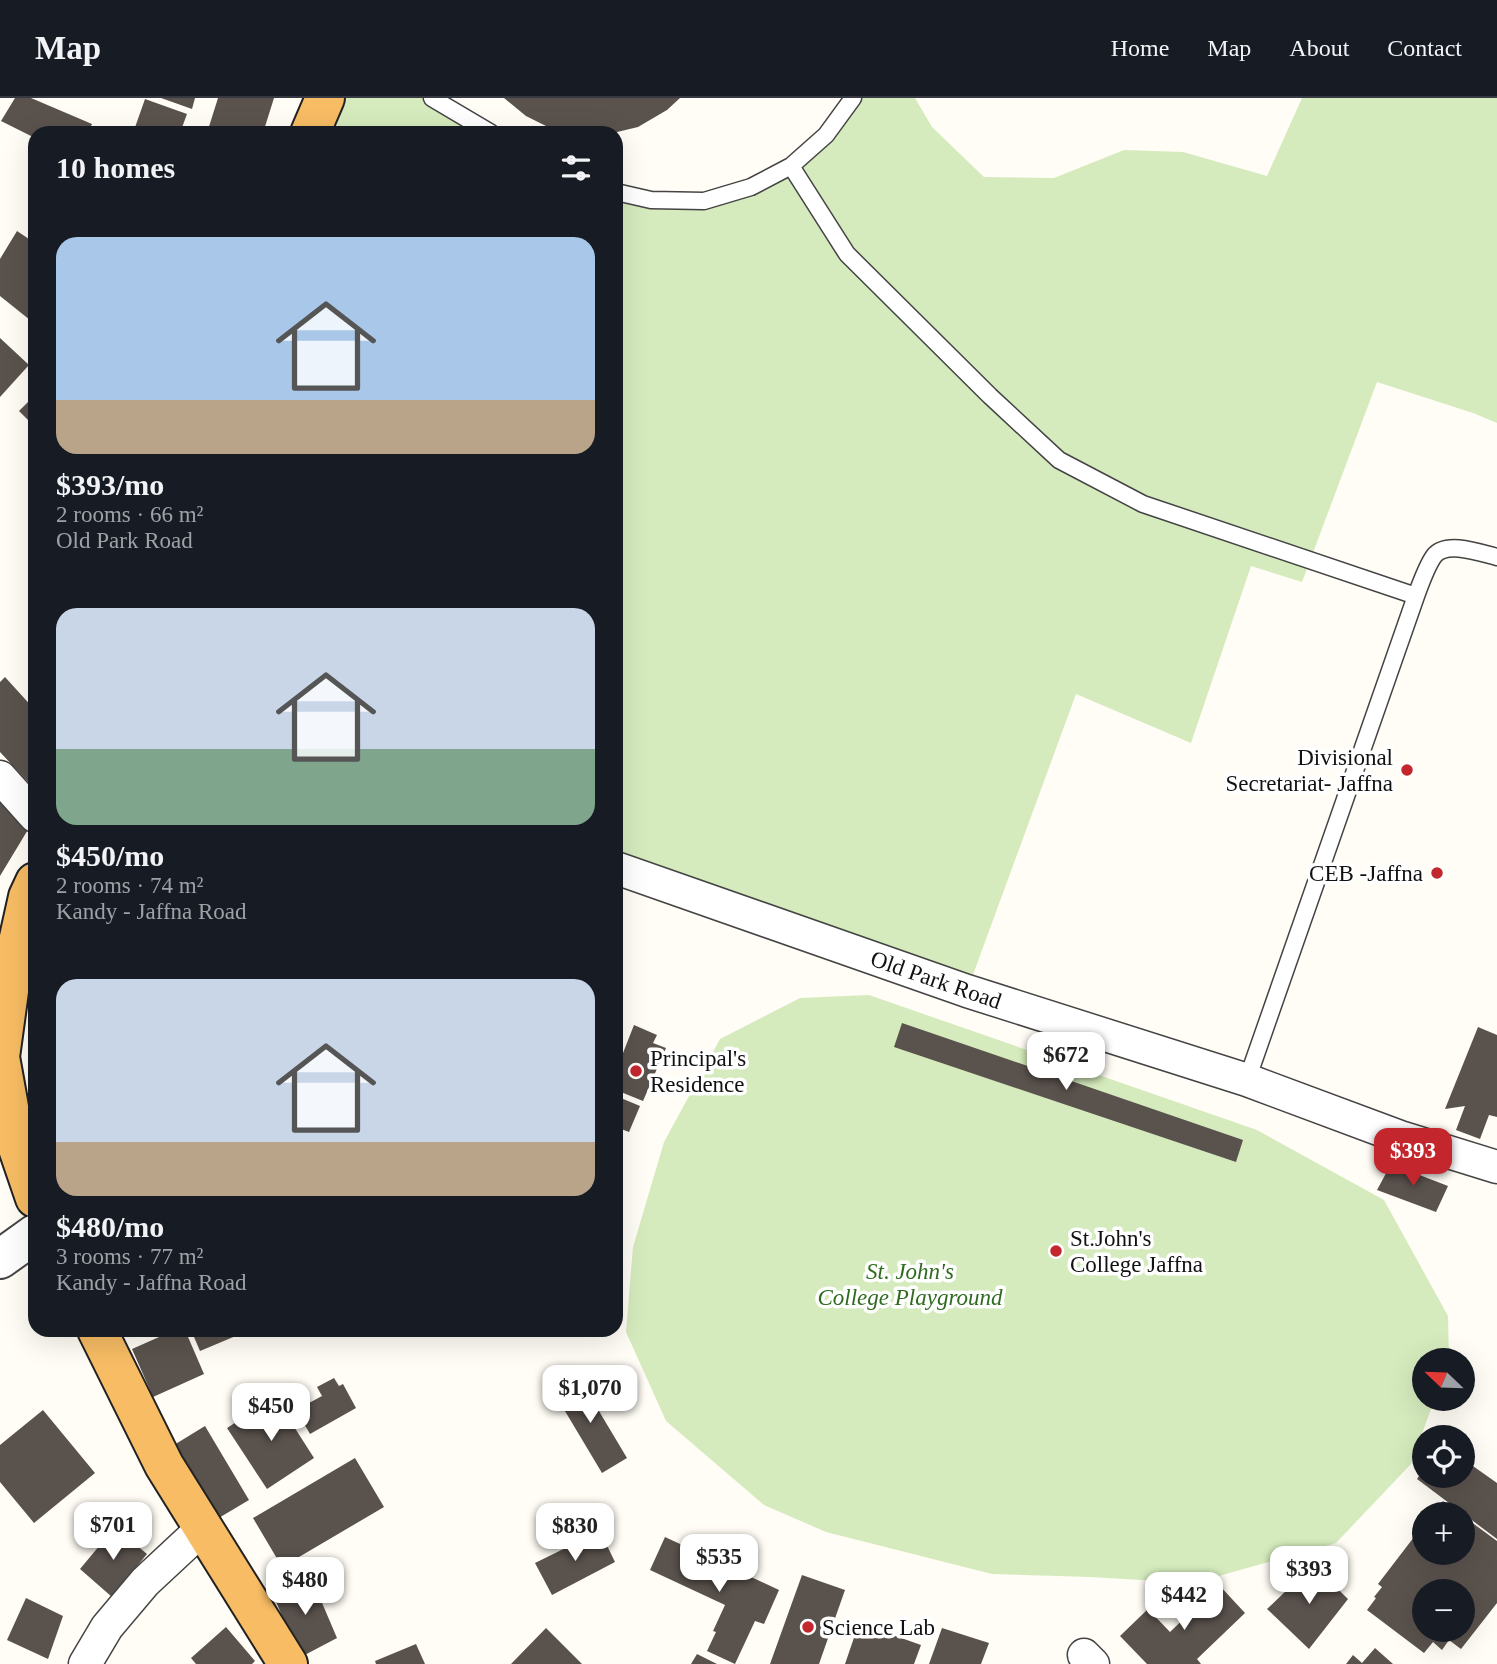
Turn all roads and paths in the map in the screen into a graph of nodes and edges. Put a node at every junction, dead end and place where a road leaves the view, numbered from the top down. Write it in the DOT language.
graph roads {
  1 [pos="325,98"];
  2 [pos="432,98"];
  3 [pos="853,98"];
  4 [pos="313,126"];
  5 [pos="479,126"];
  6 [pos="791,166"];
  7 [pos="623,194"];
  8 [pos="1497,557"];
  9 [pos="1416,596"];
  10 [pos="0,777"];
  11 [pos="28,808"];
  12 [pos="623,870"];
  13 [pos="28,910"];
  14 [pos="1247,1080"];
  15 [pos="1497,1167"];
  16 [pos="28,1178"];
  17 [pos="28,1239"];
  18 [pos="0,1259"];
  19 [pos="100,1337"];
  20 [pos="204,1528"];
  21 [pos="85,1664"];
  22 [pos="288,1664"];
  1 -- 4 [label="highway"];
  2 -- 5 [label="lane"];
  3 -- 6 [label="lane"];
  6 -- 7 [label="lane"];
  6 -- 9 [label="lane"];
  8 -- 9 [label="lane"];
  9 -- 14 [label="lane"];
  10 -- 11 [label="street"];
  12 -- 14 [label="street, Old Park Road"];
  13 -- 16 [label="highway"];
  14 -- 15 [label="street, Old Park Road"];
  17 -- 18 [label="street"];
  19 -- 20 [label="highway"];
  20 -- 21 [label="street"];
  20 -- 22 [label="highway"];
}
